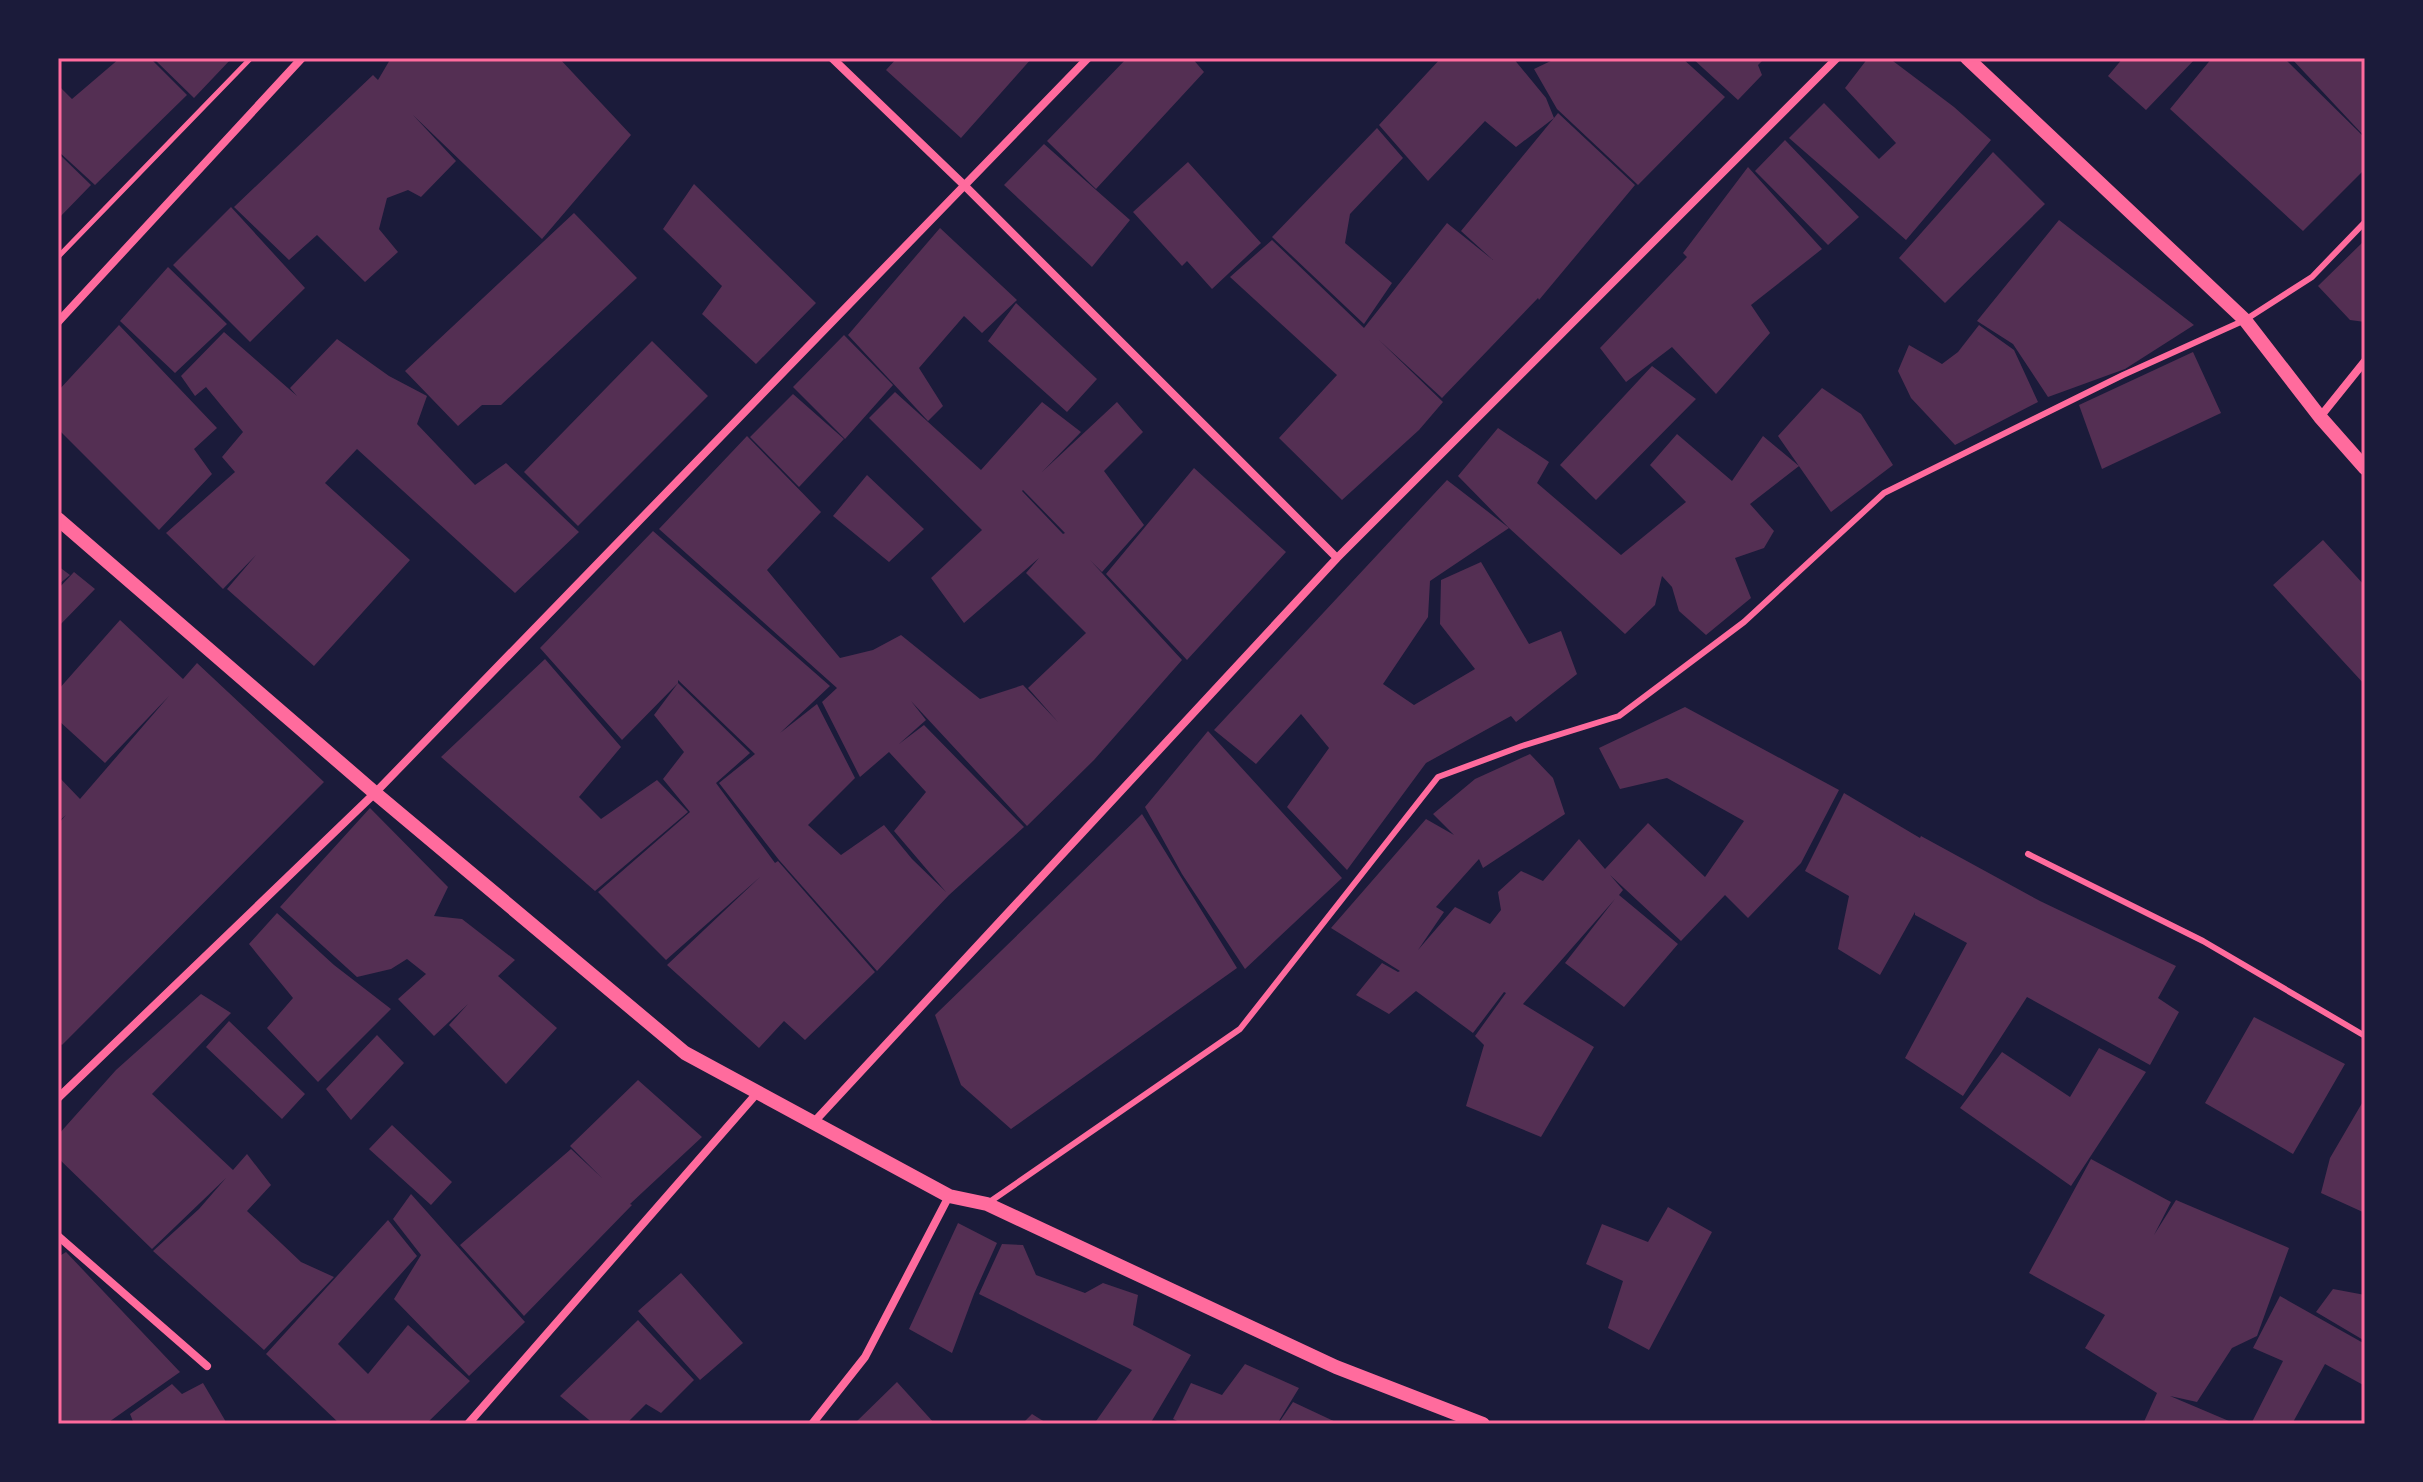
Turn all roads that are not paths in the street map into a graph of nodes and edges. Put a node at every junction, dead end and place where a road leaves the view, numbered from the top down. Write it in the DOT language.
graph roads {
  1 [pos="302,58"];
  2 [pos="832,58"];
  3 [pos="1088,58"];
  4 [pos="1837,58"];
  5 [pos="1967,58"];
  6 [pos="963,184"];
  7 [pos="2365,222"];
  8 [pos="2245,320"];
  9 [pos="58,322"];
  10 [pos="2365,361"];
  11 [pos="2320,417"];
  12 [pos="2365,468"];
  13 [pos="58,519"];
  14 [pos="1337,558"];
  15 [pos="375,793"];
  16 [pos="2028,854"];
  17 [pos="2365,1036"];
  18 [pos="758,1092"];
  19 [pos="58,1098"];
  20 [pos="814,1122"];
  21 [pos="949,1196"];
  22 [pos="987,1204"];
  23 [pos="58,1236"];
  24 [pos="207,1366"];
  25 [pos="468,1424"];
  26 [pos="812,1424"];
  27 [pos="1483,1424"];
  1 -- 9 [label="street"];
  2 -- 6 [label="street"];
  3 -- 6 [label="street"];
  4 -- 14 [label="street"];
  5 -- 8 [label="street"];
  6 -- 14 [label="street"];
  6 -- 15 [label="street"];
  7 -- 8 [label="lane"];
  8 -- 11 [label="street"];
  8 -- 22 [label="lane"];
  10 -- 11 [label="street"];
  11 -- 12 [label="street"];
  13 -- 15 [label="street"];
  14 -- 20 [label="street"];
  15 -- 18 [label="street"];
  15 -- 19 [label="street"];
  16 -- 17 [label="lane"];
  18 -- 20 [label="street"];
  18 -- 25 [label="street"];
  20 -- 21 [label="street"];
  21 -- 22 [label="street"];
  21 -- 26 [label="street"];
  22 -- 27 [label="street"];
  23 -- 24 [label="street"];
}
